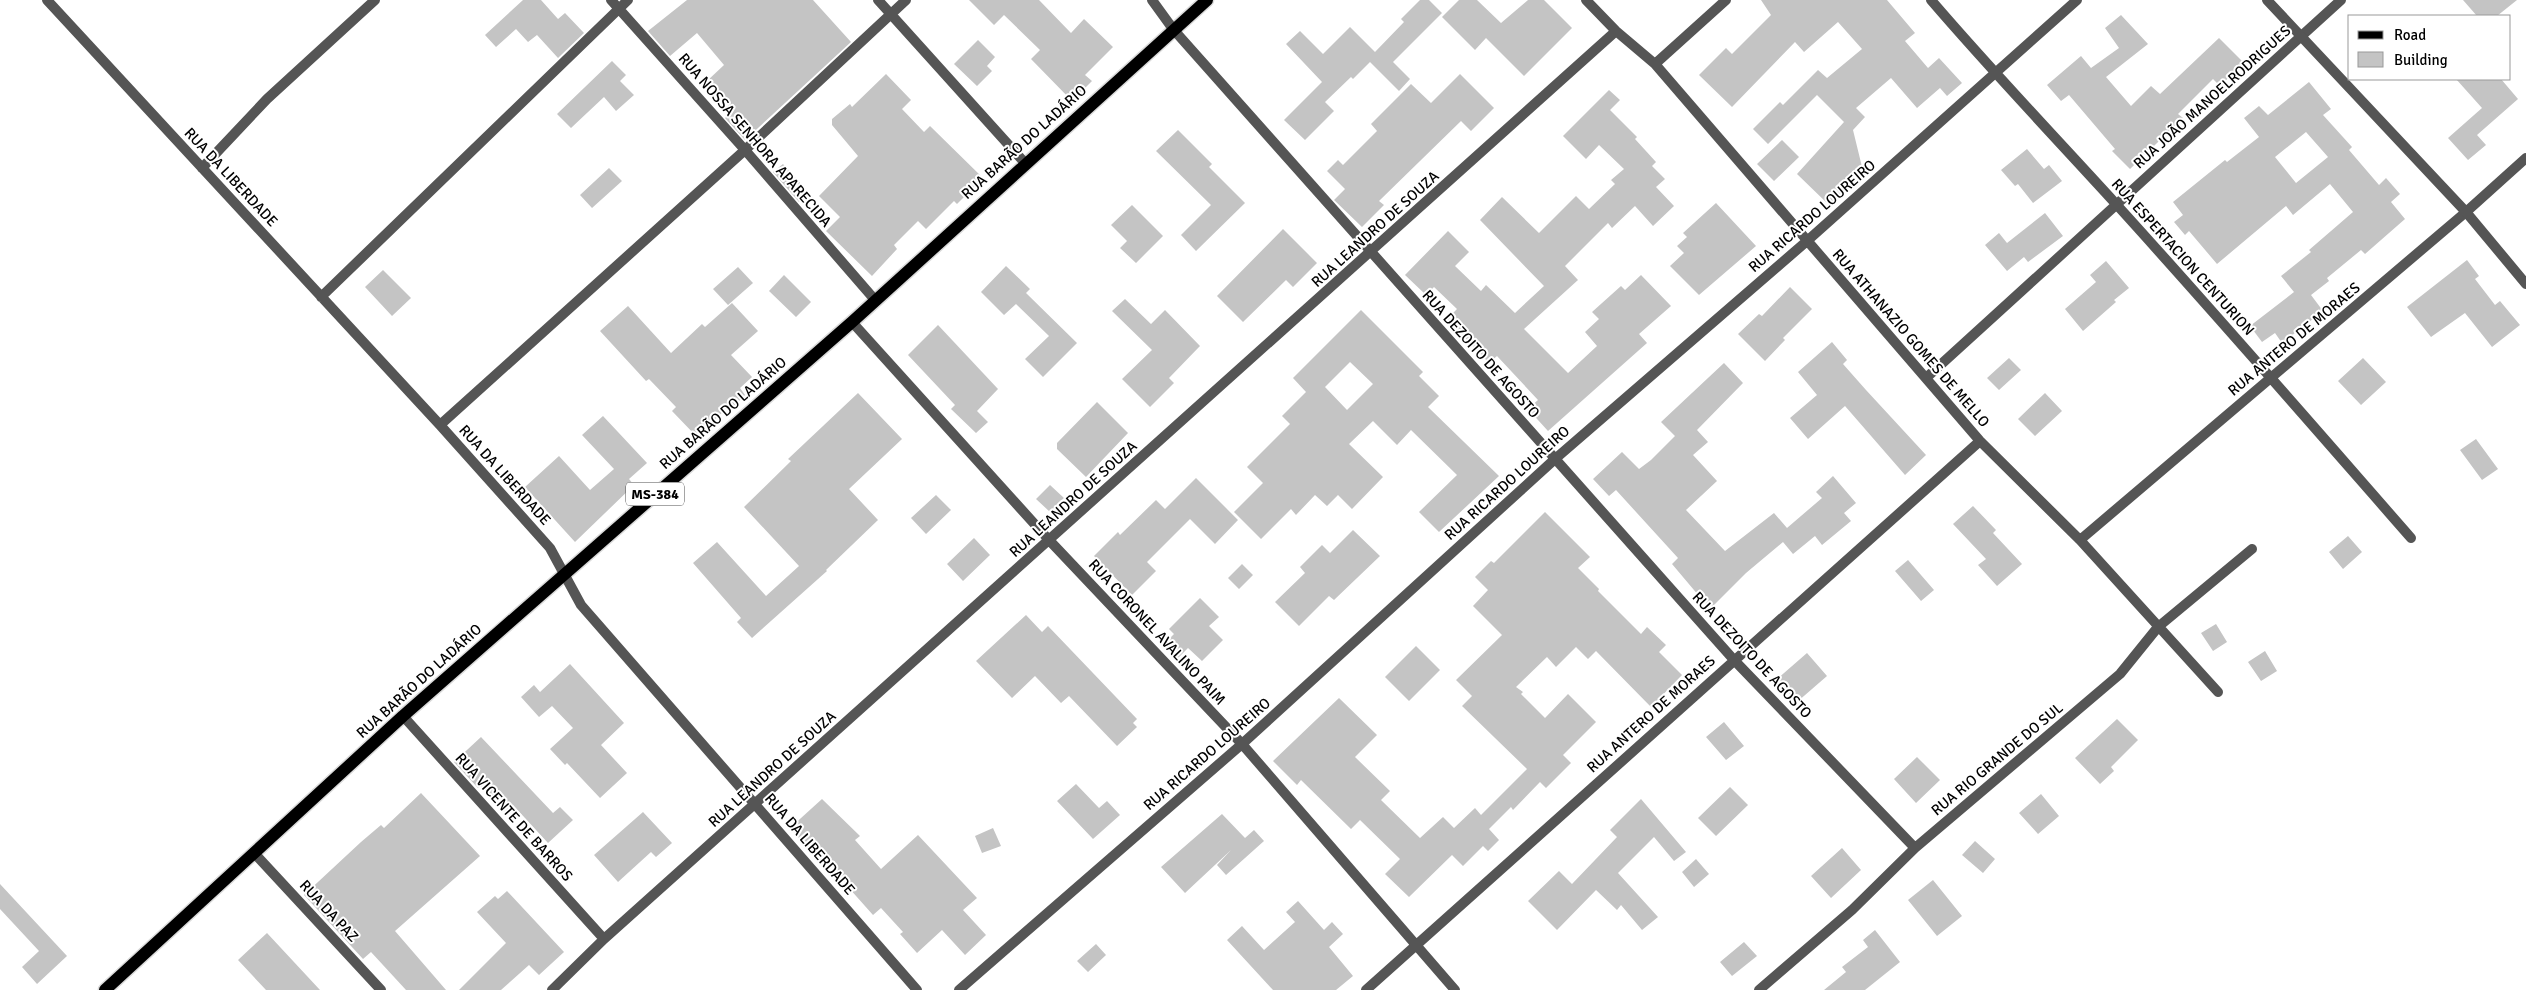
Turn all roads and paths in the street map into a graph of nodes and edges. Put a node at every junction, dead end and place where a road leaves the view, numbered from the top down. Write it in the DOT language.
graph roads {
  1 [pos="47,0"];
  2 [pos="375,0"];
  3 [pos="611,0"];
  4 [pos="628,0"];
  5 [pos="878,0"];
  6 [pos="906,0"];
  7 [pos="1152,0"];
  8 [pos="1207,0"];
  9 [pos="1586,0"];
  10 [pos="1726,0"];
  11 [pos="1931,0"];
  12 [pos="2077,0"];
  13 [pos="2267,0"];
  14 [pos="2341,0"];
  15 [pos="619,9"];
  16 [pos="891,14"];
  17 [pos="1173,29"];
  18 [pos="1616,31"];
  19 [pos="2302,36"];
  20 [pos="1655,64"];
  21 [pos="1994,74"];
  22 [pos="745,150"];
  23 [pos="2526,158"];
  24 [pos="1025,163"];
  25 [pos="202,168"];
  26 [pos="2116,204"];
  27 [pos="2466,212"];
  28 [pos="1806,241"];
  29 [pos="1371,253"];
  30 [pos="2526,284"];
  31 [pos="321,297"];
  32 [pos="875,300"];
  33 [pos="852,322"];
  34 [pos="1926,378"];
  35 [pos="2271,378"];
  36 [pos="440,425"];
  37 [pos="1980,441"];
  38 [pos="1555,459"];
  39 [pos="2411,538"];
  40 [pos="1049,540"];
  41 [pos="2080,540"];
  42 [pos="2252,549"];
  43 [pos="565,573"];
  44 [pos="2158,627"];
  45 [pos="1734,660"];
  46 [pos="2218,692"];
  47 [pos="403,716"];
  48 [pos="1242,744"];
  49 [pos="755,805"];
  50 [pos="1915,848"];
  51 [pos="254,853"];
  52 [pos="604,939"];
  53 [pos="1415,945"];
  54 [pos="105,990"];
  55 [pos="382,990"];
  56 [pos="552,990"];
  57 [pos="916,990"];
  58 [pos="959,990"];
  59 [pos="1366,990"];
  60 [pos="1455,990"];
  61 [pos="1759,990"];
  1 -- 25 [label="street, RUA DA LIBERDADE"];
  2 -- 25 [label="street"];
  3 -- 15 [label="street, RUA NOSSA SENHORA APARECIDA"];
  4 -- 15 [label="street"];
  5 -- 16 [label="street"];
  6 -- 16 [label="street"];
  7 -- 17 [label="street, RUA DEZOITO DE AGOSTO"];
  8 -- 17 [label="main road, RUA BARÃO DO LADÁRIO / MS-384"];
  9 -- 18 [label="street, RUA ATHANAZIO GOMES DE MELLO"];
  10 -- 20 [label="street"];
  11 -- 21 [label="street, RUA ESPERTACION CENTURION"];
  12 -- 21 [label="street, RUA RICARDO LOUREIRO"];
  13 -- 19 [label="street"];
  14 -- 19 [label="street, RUA JOÃO MANOELRODRIGUES"];
  15 -- 22 [label="street, RUA NOSSA SENHORA APARECIDA"];
  15 -- 31 [label="street"];
  16 -- 22 [label="street"];
  16 -- 24 [label="street"];
  17 -- 24 [label="main road, RUA BARÃO DO LADÁRIO / MS-384"];
  17 -- 29 [label="street, RUA DEZOITO DE AGOSTO"];
  18 -- 20 [label="street, RUA ATHANAZIO GOMES DE MELLO"];
  18 -- 29 [label="street, RUA LEANDRO DE SOUZA"];
  19 -- 26 [label="street, RUA JOÃO MANOELRODRIGUES"];
  19 -- 27 [label="street"];
  20 -- 28 [label="street, RUA ATHANAZIO GOMES DE MELLO"];
  21 -- 26 [label="street, RUA ESPERTACION CENTURION"];
  21 -- 28 [label="street, RUA RICARDO LOUREIRO"];
  22 -- 32 [label="street, RUA NOSSA SENHORA APARECIDA"];
  22 -- 36 [label="street"];
  23 -- 27 [label="street, RUA ANTERO DE MORAES"];
  24 -- 32 [label="main road, RUA BARÃO DO LADÁRIO / MS-384"];
  25 -- 31 [label="street, RUA DA LIBERDADE"];
  26 -- 34 [label="street, RUA JOÃO MANOELRODRIGUES"];
  26 -- 35 [label="street, RUA ESPERTACION CENTURION"];
  27 -- 30 [label="street"];
  27 -- 35 [label="street, RUA ANTERO DE MORAES"];
  28 -- 34 [label="street, RUA ATHANAZIO GOMES DE MELLO"];
  28 -- 38 [label="street, RUA RICARDO LOUREIRO"];
  29 -- 38 [label="street, RUA DEZOITO DE AGOSTO"];
  29 -- 40 [label="street, RUA LEANDRO DE SOUZA"];
  31 -- 36 [label="street, RUA DA LIBERDADE"];
  32 -- 33 [label="main road, RUA BARÃO DO LADÁRIO / MS-384"];
  33 -- 40 [label="street, RUA CORONEL AVALINO PAIM"];
  33 -- 43 [label="main road, RUA BARÃO DO LADÁRIO / MS-384"];
  34 -- 37 [label="street, RUA ATHANAZIO GOMES DE MELLO"];
  35 -- 39 [label="street, RUA ESPERTACION CENTURION"];
  35 -- 41 [label="street, RUA ANTERO DE MORAES"];
  36 -- 43 [label="street, RUA DA LIBERDADE"];
  37 -- 41 [label="street, RUA ATHANAZIO GOMES DE MELLO"];
  37 -- 45 [label="street, RUA ANTERO DE MORAES"];
  38 -- 45 [label="street, RUA DEZOITO DE AGOSTO"];
  38 -- 48 [label="street, RUA RICARDO LOUREIRO"];
  40 -- 48 [label="street, RUA CORONEL AVALINO PAIM"];
  40 -- 49 [label="street, RUA LEANDRO DE SOUZA"];
  41 -- 44 [label="street, RUA ATHANAZIO GOMES DE MELLO"];
  42 -- 44 [label="street, RUA RIO GRANDE DO SUL"];
  43 -- 47 [label="main road, RUA BARÃO DO LADÁRIO / MS-384"];
  43 -- 49 [label="street, RUA DA LIBERDADE"];
  44 -- 46 [label="street, RUA ATHANAZIO GOMES DE MELLO"];
  44 -- 50 [label="street, RUA RIO GRANDE DO SUL"];
  45 -- 50 [label="street, RUA DEZOITO DE AGOSTO"];
  45 -- 53 [label="street, RUA ANTERO DE MORAES"];
  47 -- 51 [label="main road, RUA BARÃO DO LADÁRIO / MS-384"];
  47 -- 52 [label="street, RUA VICENTE DE BARROS"];
  48 -- 53 [label="street, RUA CORONEL AVALINO PAIM"];
  48 -- 58 [label="street, RUA RICARDO LOUREIRO"];
  49 -- 52 [label="street, RUA LEANDRO DE SOUZA"];
  49 -- 57 [label="street, RUA DA LIBERDADE"];
  50 -- 61 [label="street, RUA RIO GRANDE DO SUL"];
  51 -- 54 [label="main road, RUA BARÃO DO LADÁRIO / MS-384"];
  51 -- 55 [label="street, RUA DA PAZ"];
  52 -- 56 [label="street, RUA LEANDRO DE SOUZA"];
  53 -- 59 [label="street, RUA ANTERO DE MORAES"];
  53 -- 60 [label="street, RUA CORONEL AVALINO PAIM"];
}
